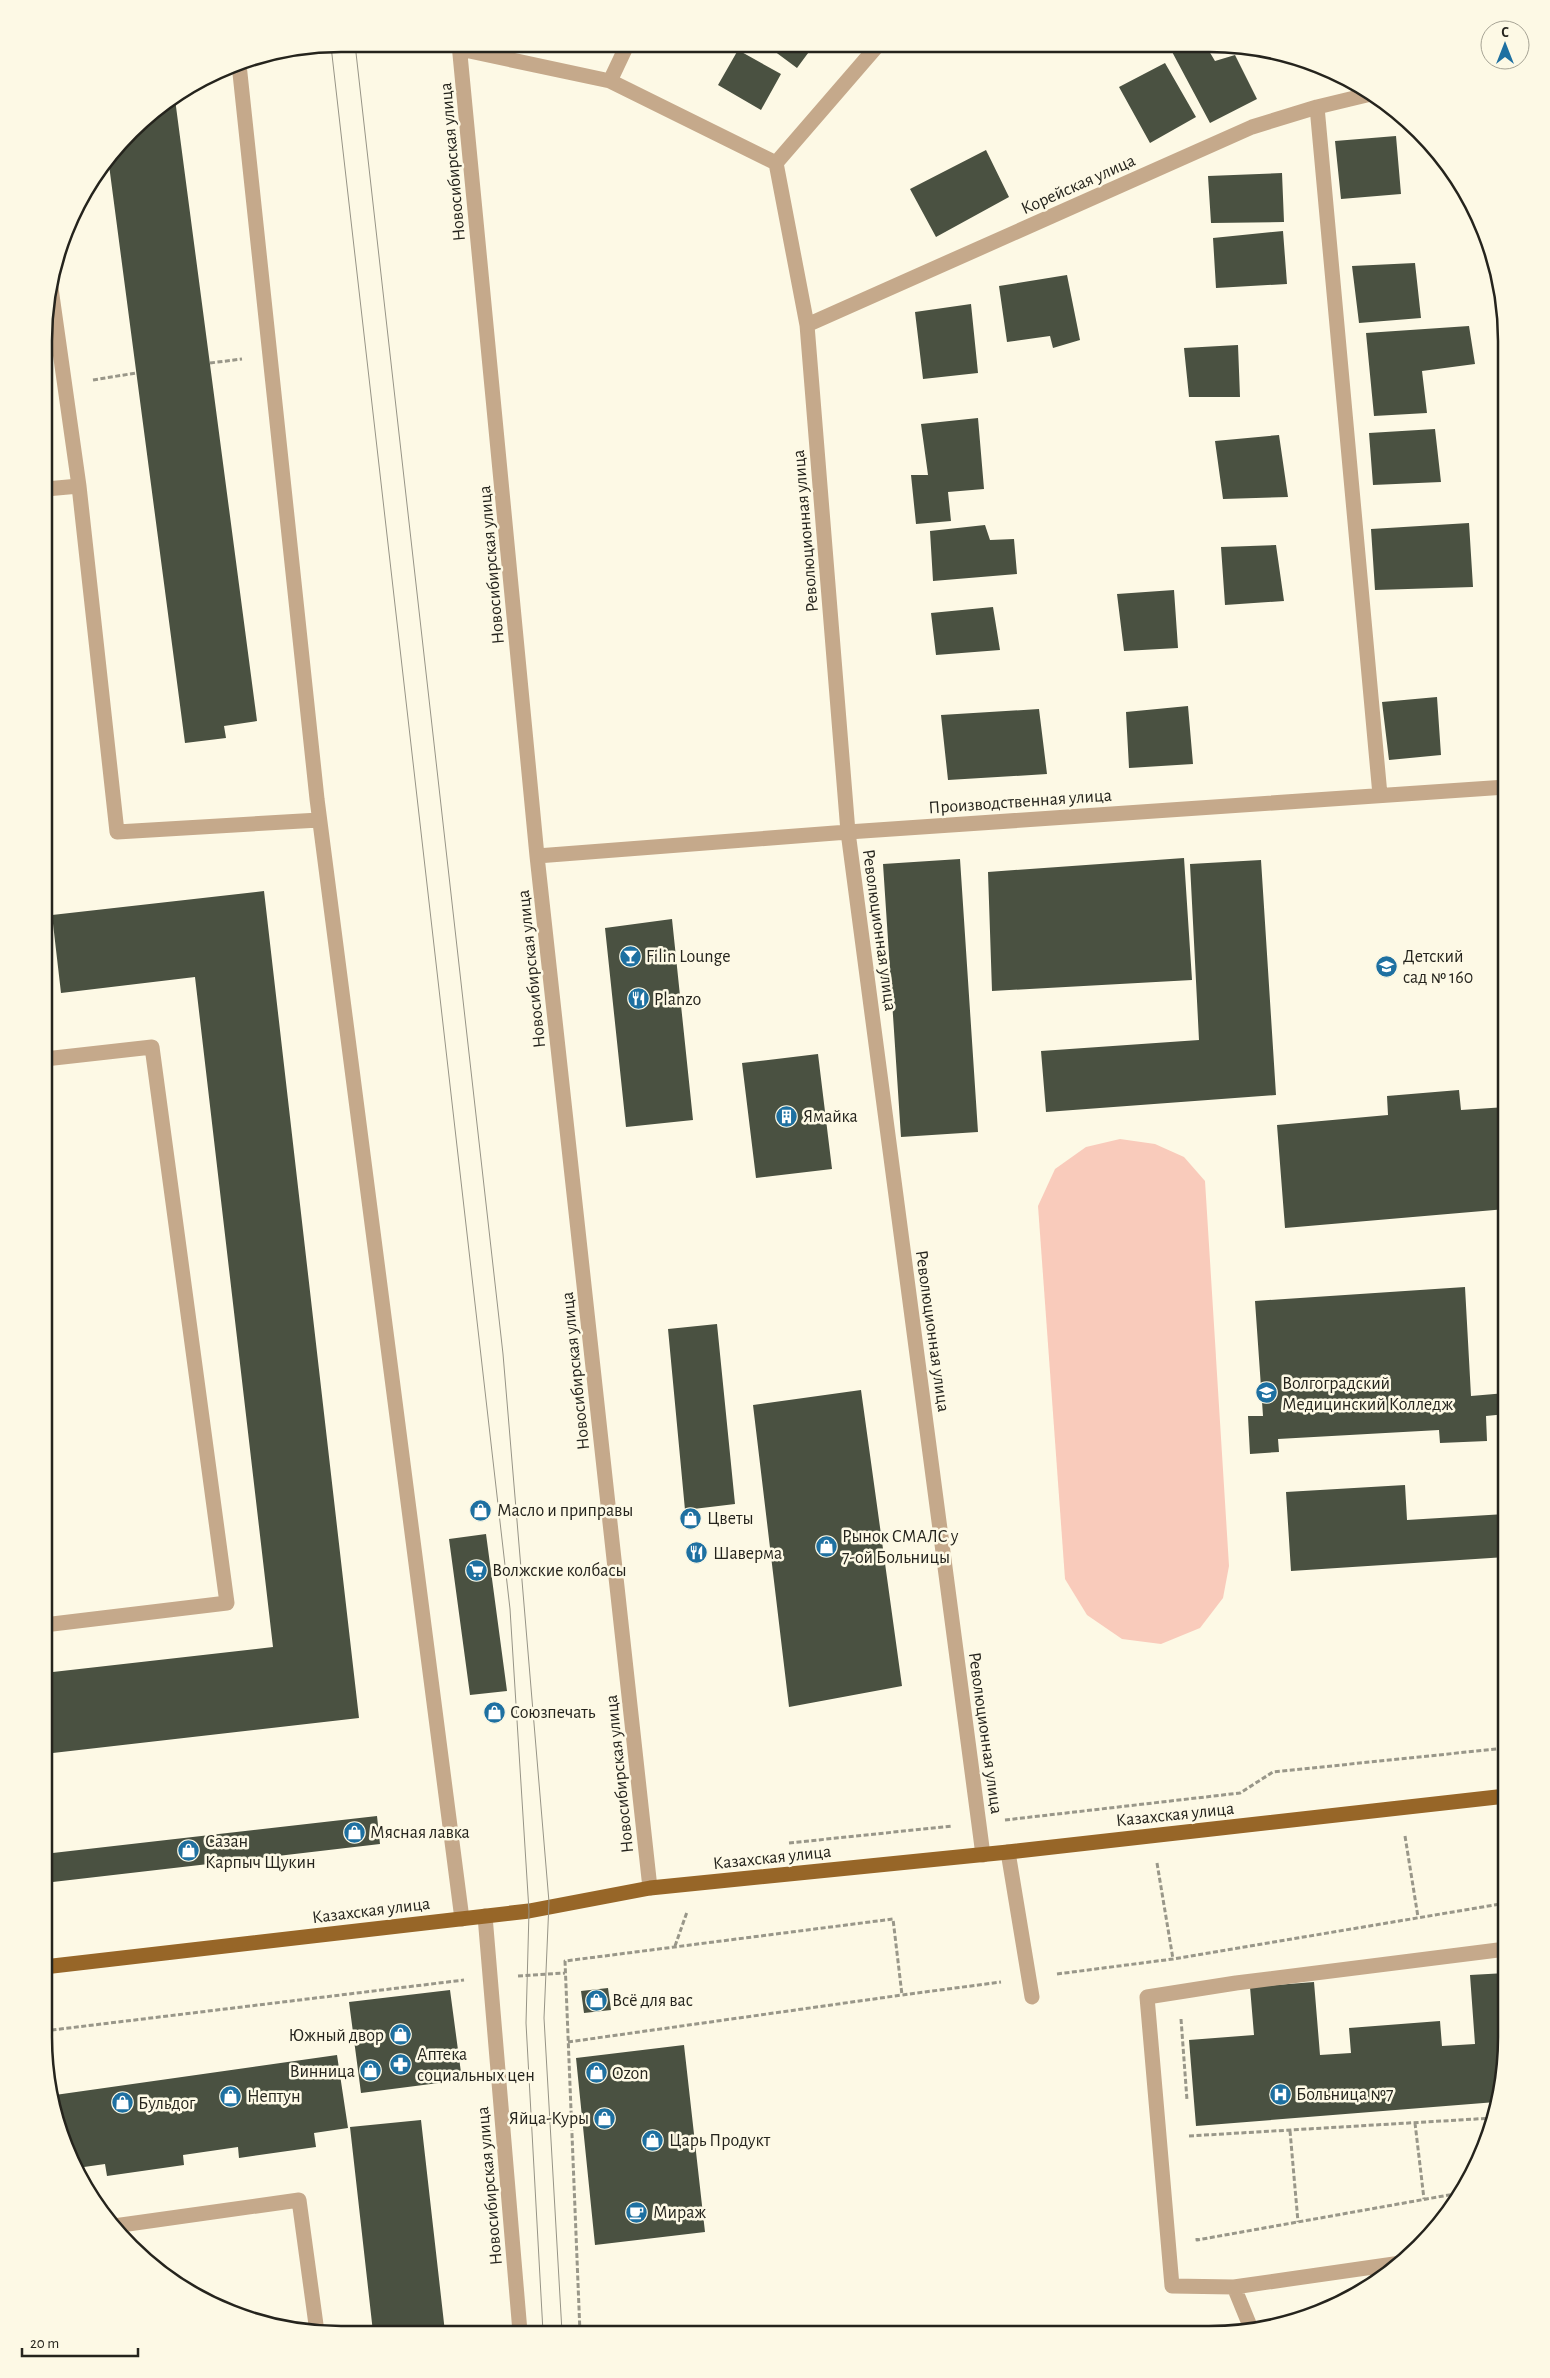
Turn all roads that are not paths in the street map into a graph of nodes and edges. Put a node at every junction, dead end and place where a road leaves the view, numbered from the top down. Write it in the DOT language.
graph roads {
  1 [pos="461,53"];
  2 [pos="486,53"];
  3 [pos="623,53"];
  4 [pos="871,53"];
  5 [pos="240,71"];
  6 [pos="610,82"];
  7 [pos="1361,96"];
  8 [pos="1317,107"];
  9 [pos="776,163"];
  10 [pos="54,312"];
  11 [pos="807,325"];
  12 [pos="79,486"];
  13 [pos="53,488"];
  14 [pos="1498,788"];
  15 [pos="1380,795"];
  16 [pos="319,820"];
  17 [pos="848,832"];
  18 [pos="538,856"];
  19 [pos="53,1058"];
  20 [pos="53,1624"];
  21 [pos="1498,1797"];
  22 [pos="1008,1852"];
  23 [pos="983,1855"];
  24 [pos="650,1888"];
  25 [pos="486,1916"];
  26 [pos="462,1919"];
  27 [pos="1498,1951"];
  28 [pos="53,1966"];
  29 [pos="1032,1997"];
  30 [pos="122,2225"];
  31 [pos="1385,2265"];
  32 [pos="1234,2287"];
  33 [pos="1249,2323"];
  34 [pos="316,2324"];
  35 [pos="520,2326"];
  1 -- 18 [label="street, Новосибирская улица"];
  2 -- 6 [label="street"];
  3 -- 6 [label="street"];
  4 -- 9 [label="street"];
  5 -- 16 [label="street"];
  6 -- 9 [label="street"];
  7 -- 8 [label="street, Корейская улица"];
  8 -- 11 [label="street, Корейская улица"];
  8 -- 15 [label="street"];
  9 -- 11 [label="street, Революционная улица"];
  10 -- 12 [label="street"];
  11 -- 17 [label="street, Революционная улица"];
  12 -- 13 [label="street"];
  12 -- 16 [label="street"];
  14 -- 15 [label="street, Производственная улица"];
  15 -- 17 [label="street, Производственная улица"];
  16 -- 26 [label="street"];
  17 -- 18 [label="street, Производственная улица"];
  17 -- 23 [label="street, Революционная улица"];
  18 -- 24 [label="street, Новосибирская улица"];
  19 -- 20 [label="street"];
  21 -- 22 [label="main road, Казахская улица"];
  22 -- 23 [label="main road, Казахская улица"];
  22 -- 29 [label="street"];
  23 -- 24 [label="main road, Казахская улица"];
  24 -- 25 [label="main road, Казахская улица"];
  25 -- 26 [label="main road, Казахская улица"];
  25 -- 35 [label="street, Новосибирская улица"];
  26 -- 28 [label="main road, Казахская улица"];
  27 -- 32 [label="street"];
  30 -- 34 [label="street"];
  31 -- 32 [label="street"];
  32 -- 33 [label="street"];
}
